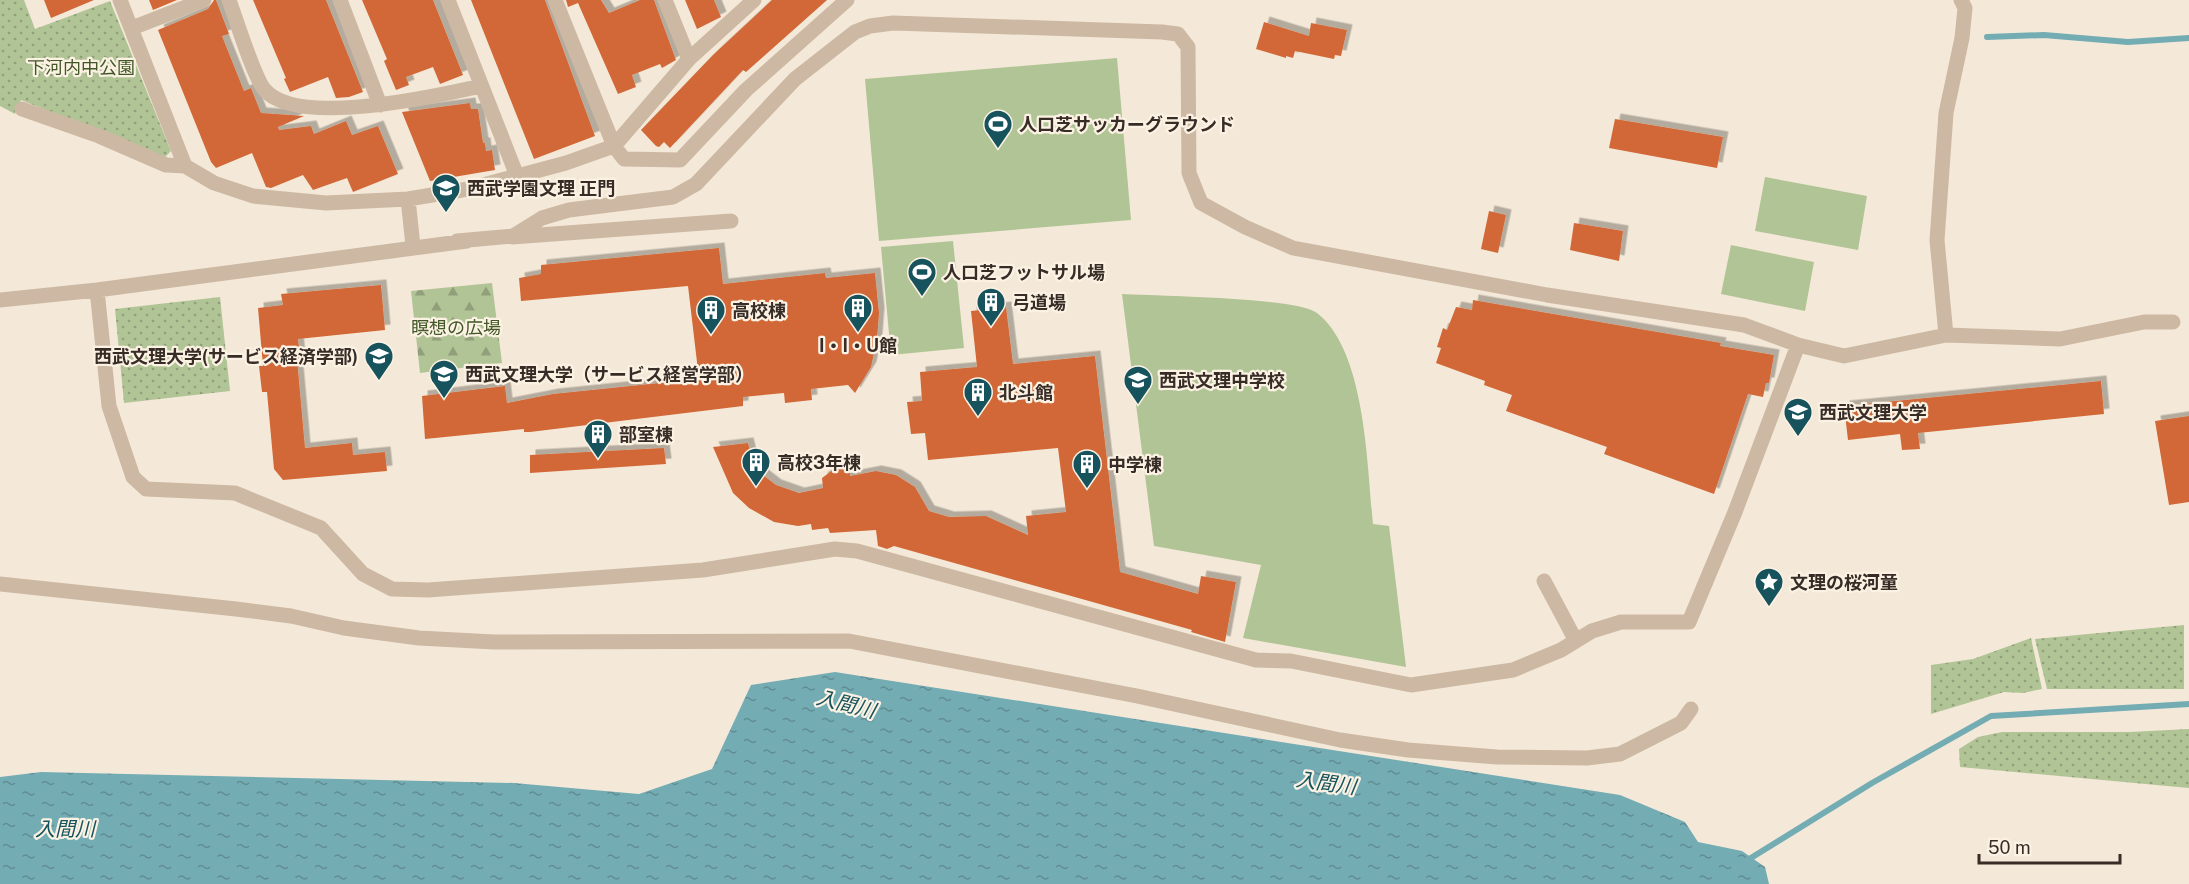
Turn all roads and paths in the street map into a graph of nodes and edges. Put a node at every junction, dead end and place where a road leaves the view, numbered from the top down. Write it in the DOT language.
graph roads {
  1 [pos="120,0"];
  2 [pos="204,0"];
  3 [pos="229,0"];
  4 [pos="340,0"];
  5 [pos="448,0"];
  6 [pos="555,0"];
  7 [pos="665,0"];
  8 [pos="754,0"];
  9 [pos="847,0"];
  10 [pos="1961,0"];
  11 [pos="132,28"];
  12 [pos="688,59"];
  13 [pos="481,86"];
  14 [pos="380,105"];
  15 [pos="22,109"];
  16 [pos="614,146"];
  17 [pos="185,165"];
  18 [pos="517,176"];
  19 [pos="408,199"];
  20 [pos="731,221"];
  21 [pos="457,241"];
  22 [pos="413,246"];
  23 [pos="97,290"];
  24 [pos="0,300"];
  25 [pos="2173,322"];
  26 [pos="1946,335"];
  27 [pos="1798,345"];
  28 [pos="1544,581"];
  29 [pos="0,584"];
  30 [pos="1576,641"];
  31 [pos="1691,709"];
  1 -- 11 [label="street"];
  2 -- 11 [label="street"];
  3 -- 14 [label="street"];
  4 -- 14 [label="street"];
  5 -- 13 [label="street"];
  6 -- 16 [label="street"];
  7 -- 12 [label="street"];
  8 -- 12 [label="street"];
  9 -- 16 [label="street"];
  10 -- 26 [label="street"];
  11 -- 17 [label="street"];
  12 -- 16 [label="street"];
  13 -- 14 [label="street"];
  13 -- 18 [label="street"];
  15 -- 17 [label="street"];
  16 -- 18 [label="street"];
  17 -- 19 [label="street"];
  18 -- 19 [label="street"];
  19 -- 22 [label="street"];
  20 -- 21 [label="street"];
  21 -- 22 [label="street"];
  21 -- 27 [label="street"];
  22 -- 23 [label="street"];
  23 -- 24 [label="street"];
  23 -- 30 [label="street"];
  25 -- 26 [label="street"];
  26 -- 27 [label="street"];
  27 -- 30 [label="street"];
  28 -- 30 [label="street"];
  29 -- 31 [label="street"];
}
